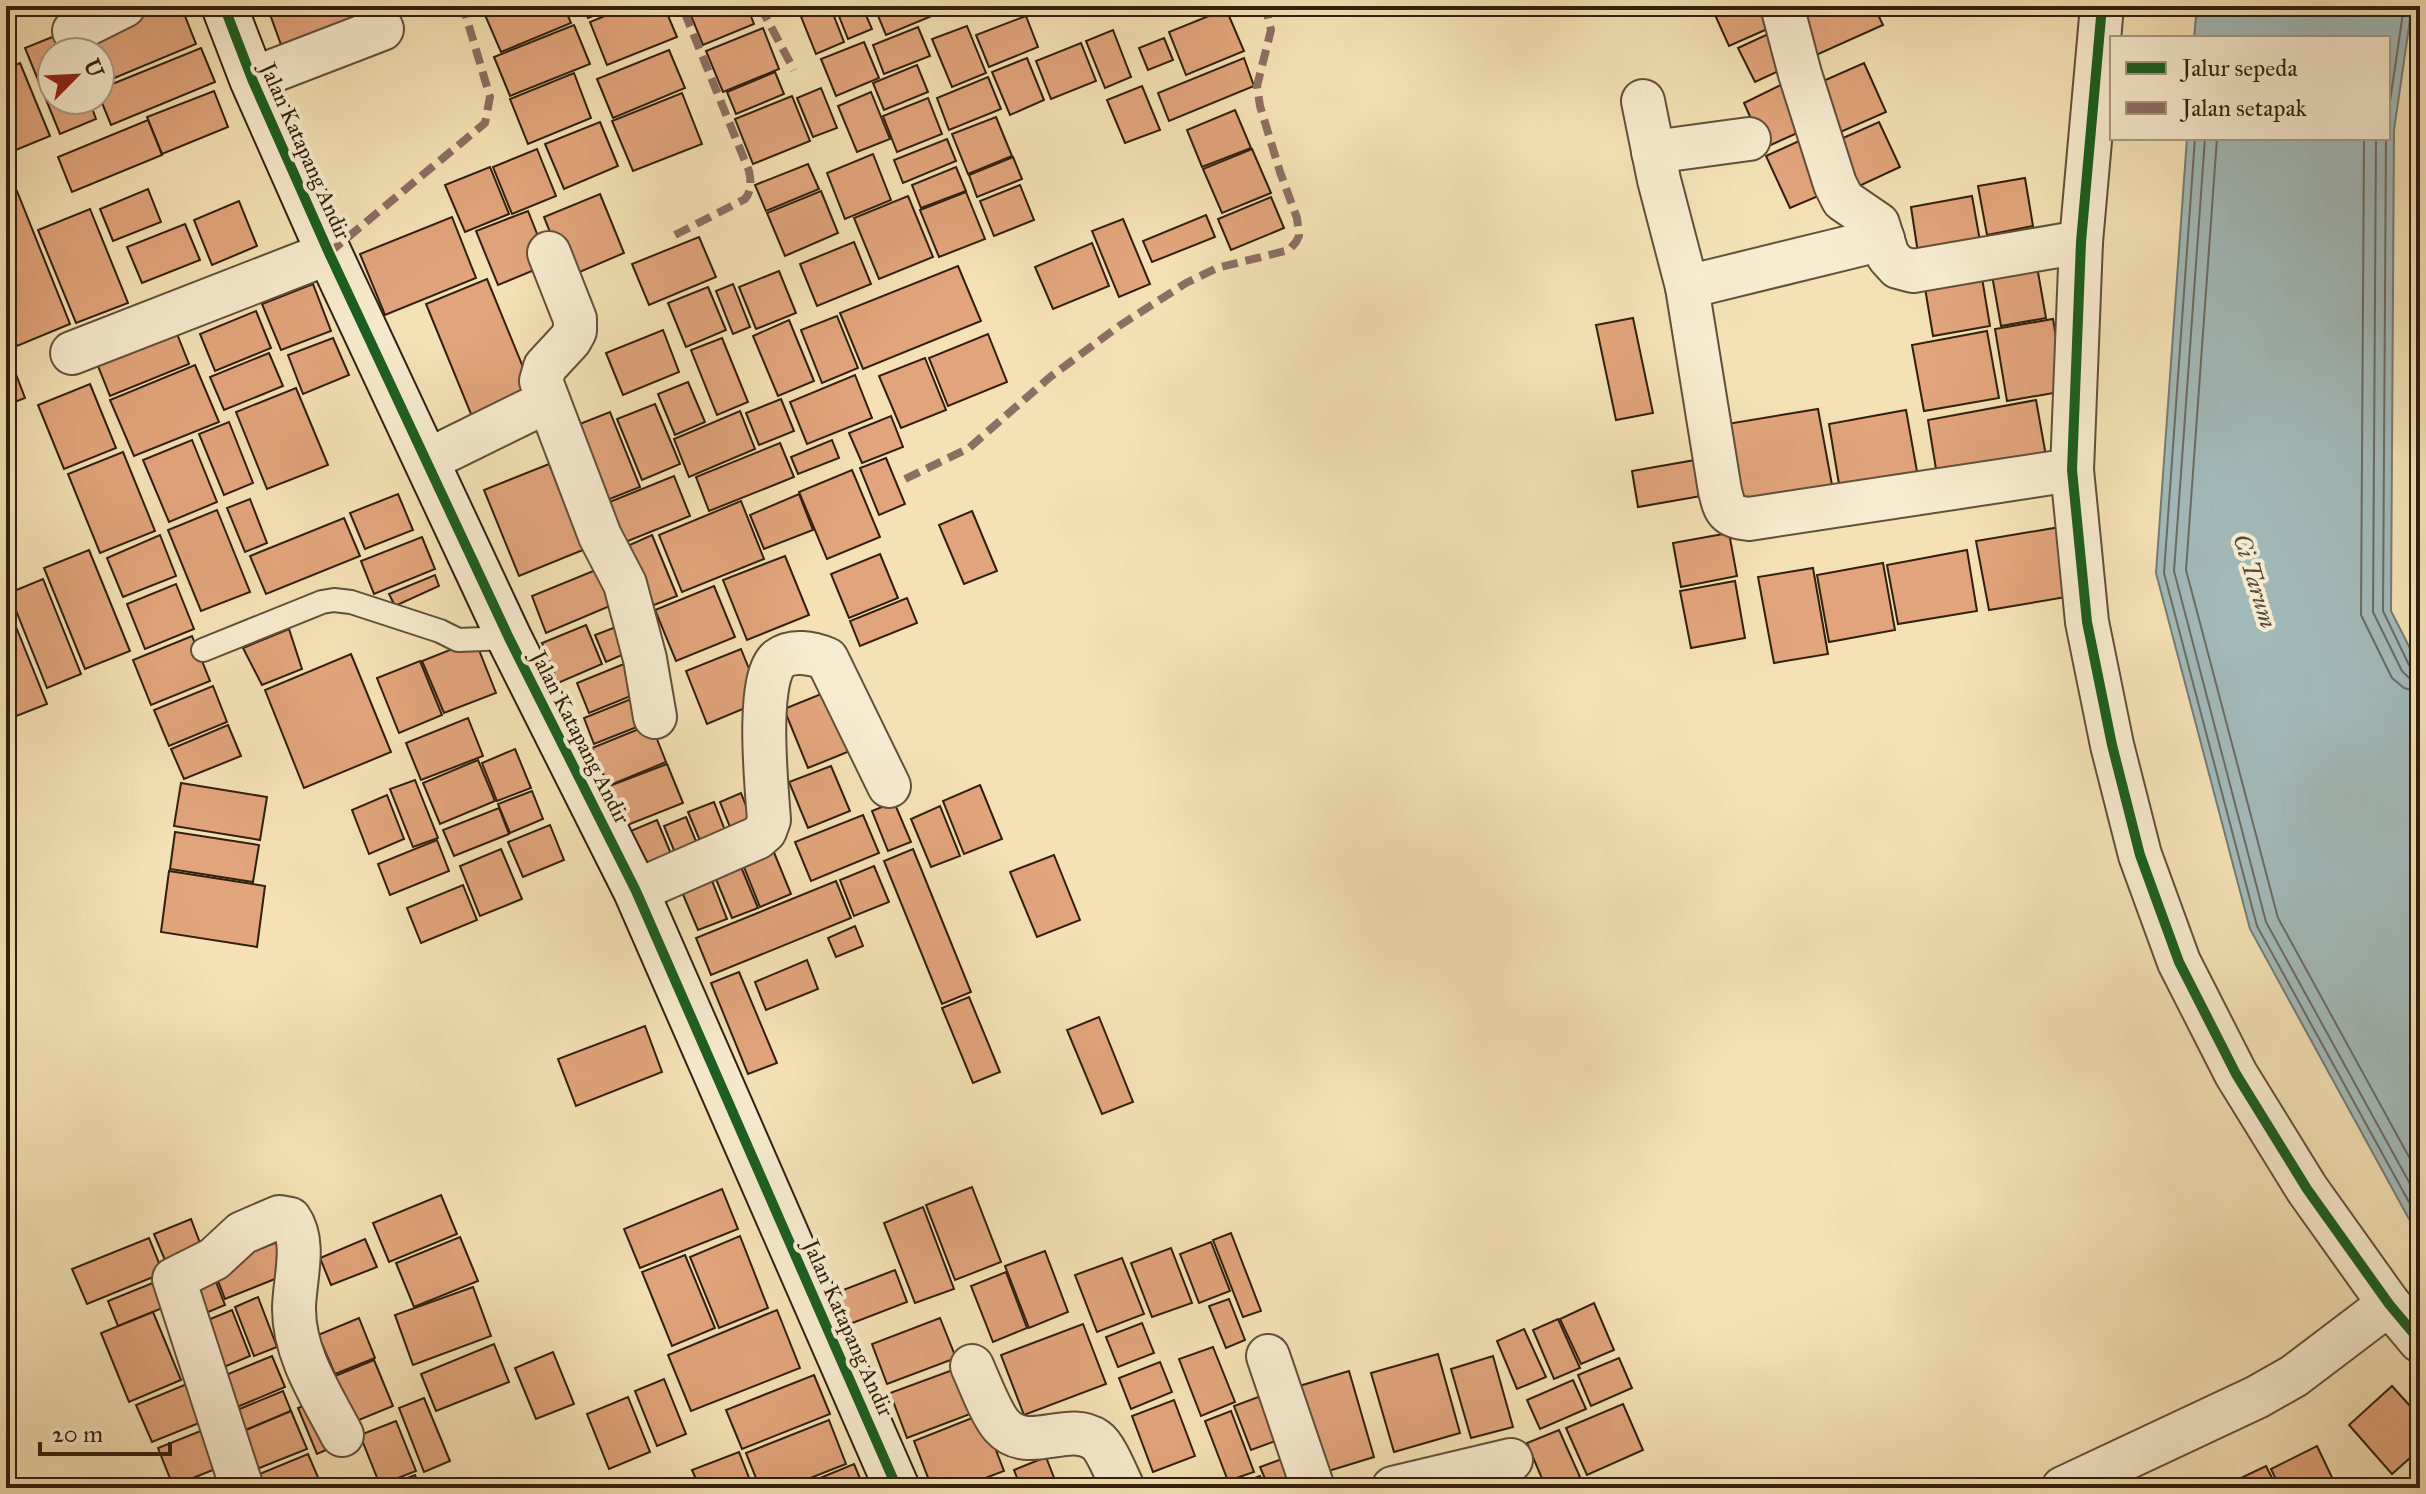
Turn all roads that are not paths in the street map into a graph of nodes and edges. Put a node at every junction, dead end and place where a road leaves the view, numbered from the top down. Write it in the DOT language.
graph roads {
  1 [pos="124,6"];
  2 [pos="224,6"];
  3 [pos="1782,6"];
  4 [pos="2102,6"];
  5 [pos="382,29"];
  6 [pos="74,31"];
  7 [pos="252,79"];
  8 [pos="1643,101"];
  9 [pos="1749,139"];
  10 [pos="1653,152"];
  11 [pos="1883,239"];
  12 [pos="2081,242"];
  13 [pos="329,253"];
  14 [pos="549,253"];
  15 [pos="1687,287"];
  16 [pos="72,353"];
  17 [pos="548,401"];
  18 [pos="426,461"];
  19 [pos="2072,470"];
  20 [pos="509,638"];
  21 [pos="203,650"];
  22 [pos="655,717"];
  23 [pos="889,786"];
  24 [pos="636,891"];
  25 [pos="2389,1304"];
  26 [pos="2420,1341"];
  27 [pos="1268,1356"];
  28 [pos="972,1366"];
  29 [pos="342,1435"];
  30 [pos="1511,1460"];
  31 [pos="2090,1483"];
  32 [pos="242,1488"];
  33 [pos="897,1488"];
  34 [pos="1123,1488"];
  35 [pos="1313,1488"];
  36 [pos="1393,1488"];
  1 -- 6 [label="street"];
  2 -- 7 [label="street, Jalan Katapang Andir"];
  3 -- 11 [label="street"];
  4 -- 12 [label="street"];
  5 -- 7 [label="street"];
  7 -- 13 [label="street, Jalan Katapang Andir"];
  8 -- 10 [label="street"];
  9 -- 10 [label="street"];
  10 -- 15 [label="street"];
  11 -- 12 [label="street"];
  11 -- 15 [label="street"];
  12 -- 19 [label="street"];
  13 -- 16 [label="street"];
  13 -- 18 [label="street, Jalan Katapang Andir"];
  14 -- 17 [label="street"];
  15 -- 19 [label="street"];
  17 -- 18 [label="street"];
  17 -- 22 [label="street"];
  18 -- 20 [label="street, Jalan Katapang Andir"];
  19 -- 25 [label="street"];
  20 -- 21 [label="lane"];
  20 -- 24 [label="street, Jalan Katapang Andir"];
  23 -- 24 [label="street"];
  24 -- 33 [label="street, Jalan Katapang Andir"];
  25 -- 26 [label="street"];
  25 -- 31 [label="street"];
  27 -- 35 [label="street"];
  28 -- 34 [label="street"];
  29 -- 32 [label="street"];
  30 -- 36 [label="street"];
}
